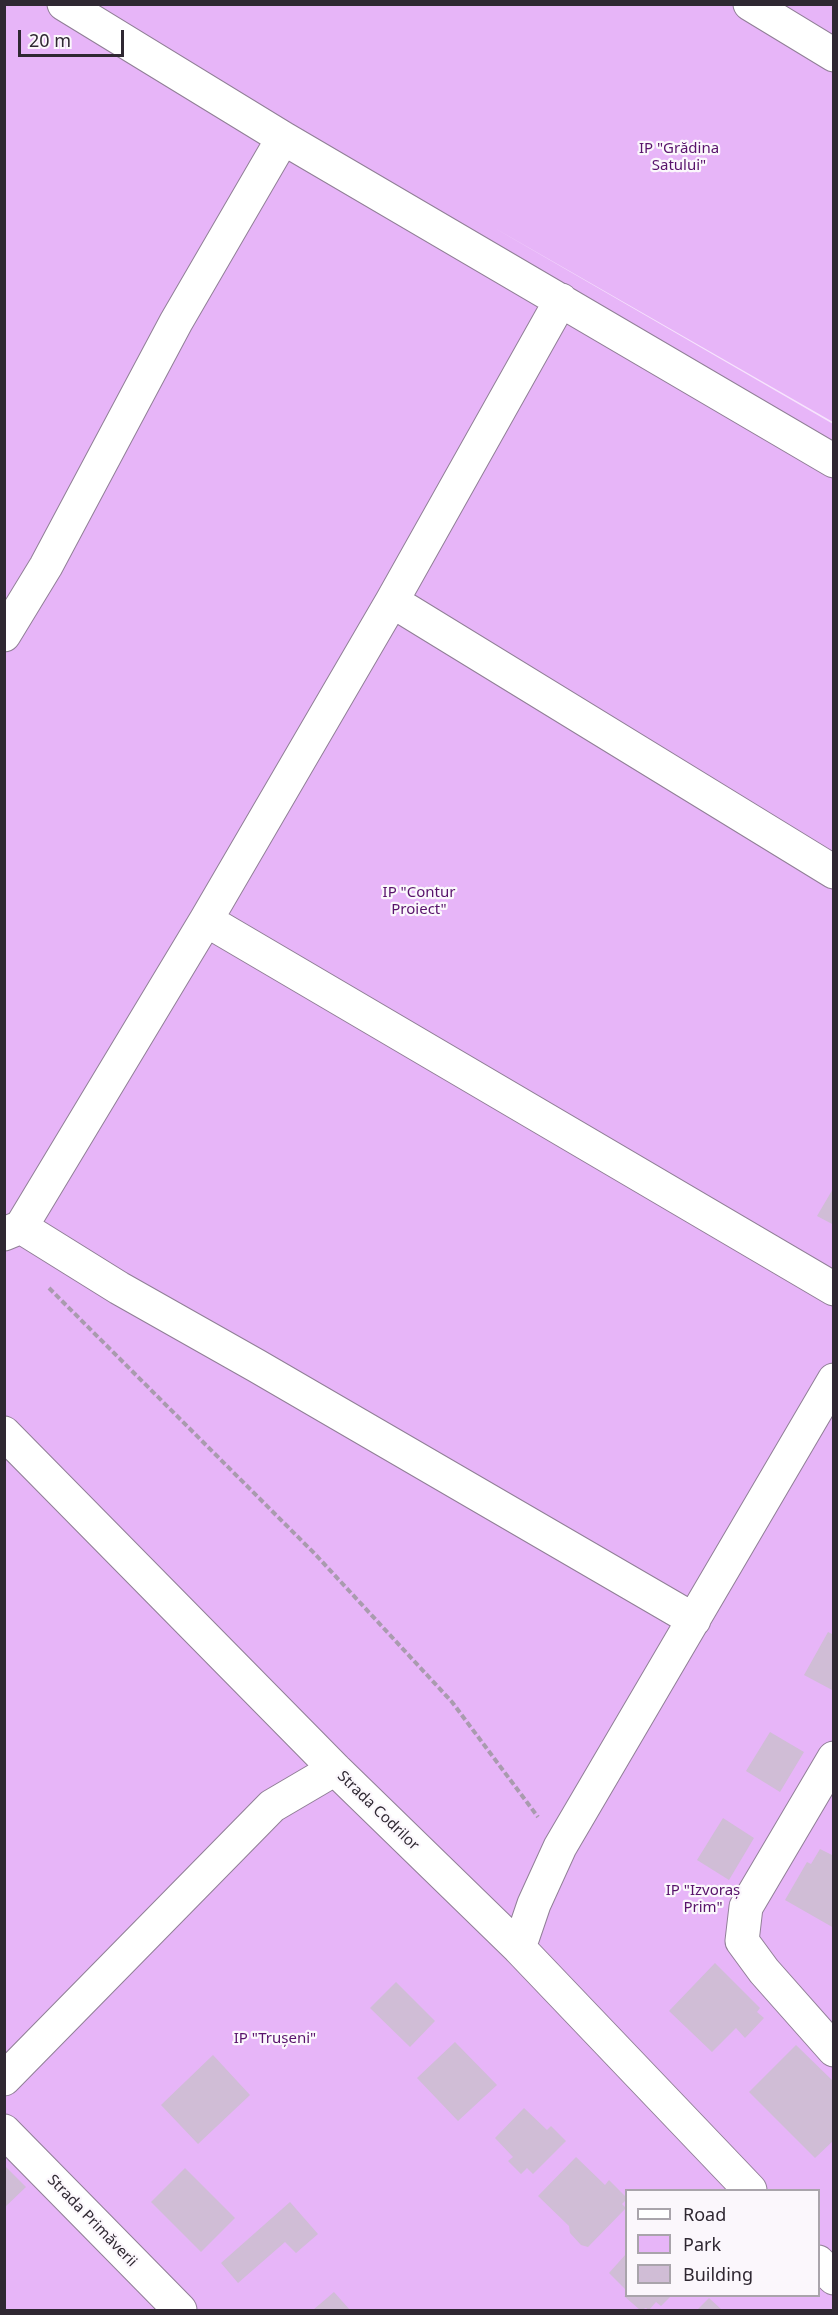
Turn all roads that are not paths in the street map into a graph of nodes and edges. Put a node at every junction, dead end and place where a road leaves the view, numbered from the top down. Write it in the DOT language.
graph roads {
  1 [pos="64,4"];
  2 [pos="750,4"];
  3 [pos="834,55"];
  4 [pos="283,138"];
  5 [pos="561,300"];
  6 [pos="834,461"];
  7 [pos="392,601"];
  8 [pos="4,635"];
  9 [pos="834,872"];
  10 [pos="206,920"];
  11 [pos="13,1230"];
  12 [pos="834,1289"];
  13 [pos="834,1380"];
  14 [pos="4,1433"];
  15 [pos="694,1620"];
  16 [pos="834,1758"];
  17 [pos="335,1769"];
  18 [pos="519,1948"];
  19 [pos="834,2050"];
  20 [pos="4,2079"];
  21 [pos="4,2131"];
  22 [pos="749,2189"];
  23 [pos="820,2263"];
  24 [pos="834,2278"];
  25 [pos="180,2310"];
  1 -- 4 [label="street"];
  2 -- 3 [label="street"];
  4 -- 5 [label="street"];
  4 -- 8 [label="street"];
  5 -- 6 [label="street"];
  5 -- 7 [label="street"];
  7 -- 9 [label="street"];
  7 -- 10 [label="street"];
  10 -- 11 [label="street"];
  10 -- 12 [label="street"];
  11 -- 15 [label="street"];
  13 -- 15 [label="street"];
  14 -- 17 [label="street, Strada Codrilor"];
  15 -- 18 [label="street"];
  16 -- 19 [label="street"];
  17 -- 18 [label="street, Strada Codrilor"];
  17 -- 20 [label="street"];
  18 -- 22 [label="street, Strada Codrilor"];
  21 -- 25 [label="street, Strada Primăverii"];
  23 -- 24 [label="street"];
}
